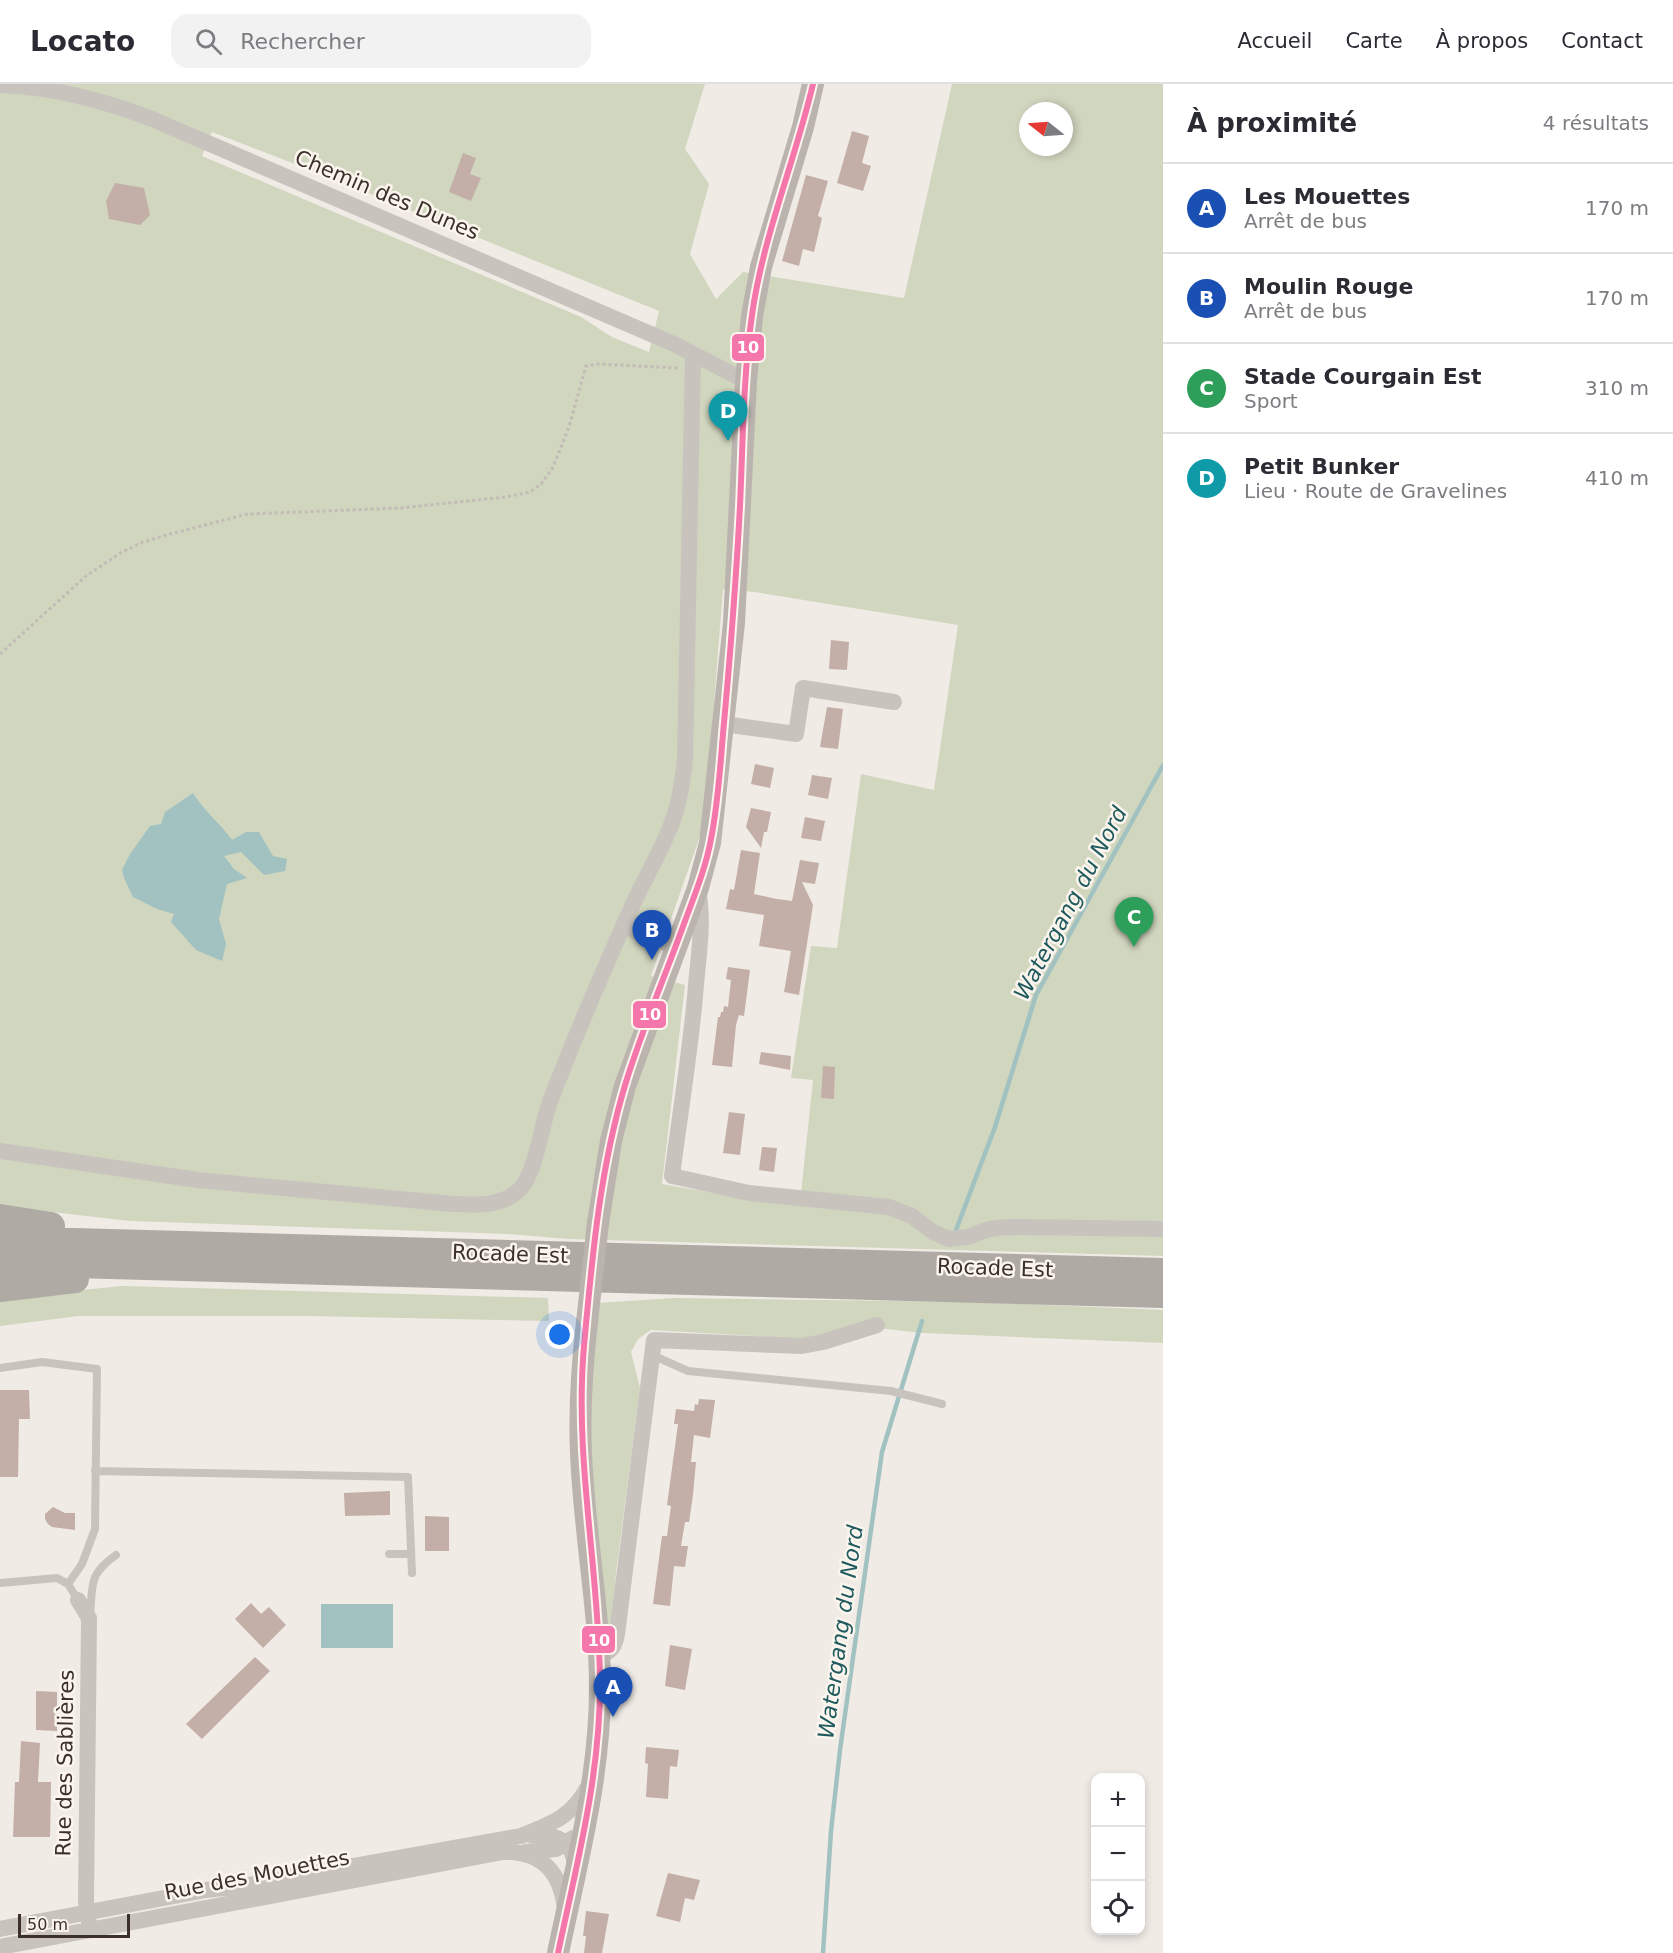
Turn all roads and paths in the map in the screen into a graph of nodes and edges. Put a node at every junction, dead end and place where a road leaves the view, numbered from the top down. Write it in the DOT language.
graph roads {
  1 [pos="813,84"];
  2 [pos="0,85"];
  3 [pos="693,361"];
  4 [pos="746,381"];
  5 [pos="0,654"];
  6 [pos="894,702"];
  7 [pos="724,724"];
  8 [pos="698,888"];
  9 [pos="623,926"];
  10 [pos="676,947"];
  11 [pos="0,1151"];
  12 [pos="0,1218"];
  13 [pos="1163,1229"];
  14 [pos="0,1240"];
  15 [pos="123,1243"];
  16 [pos="0,1262"];
  17 [pos="241,1269"];
  18 [pos="1163,1272"];
  19 [pos="0,1288"];
  20 [pos="1163,1294"];
  21 [pos="877,1325"];
  22 [pos="652,1354"];
  23 [pos="0,1368"];
  24 [pos="942,1404"];
  25 [pos="95,1471"];
  26 [pos="389,1554"];
  27 [pos="411,1554"];
  28 [pos="116,1555"];
  29 [pos="412,1573"];
  30 [pos="0,1583"];
  31 [pos="68,1584"];
  32 [pos="78,1600"];
  33 [pos="89,1618"];
  34 [pos="599,1656"];
  35 [pos="592,1779"];
  36 [pos="585,1824"];
  37 [pos="567,1843"];
  38 [pos="522,1844"];
  39 [pos="576,1871"];
  40 [pos="566,1914"];
  41 [pos="89,1921"];
  42 [pos="0,1929"];
  43 [pos="0,1947"];
  44 [pos="558,1953"];
  1 -- 4 [label="main road"];
  2 -- 3 [label="street, Chemin des Dunes"];
  3 -- 4 [label="street, Chemin des Dunes"];
  3 -- 5 [label="path"];
  3 -- 9 [label="street"];
  4 -- 7 [label="main road"];
  6 -- 7 [label="street"];
  7 -- 8 [label="main road"];
  8 -- 10 [label="main road"];
  8 -- 13 [label="street"];
  9 -- 10 [label="street"];
  9 -- 11 [label="street"];
  10 -- 34 [label="main road, bridge"];
  12 -- 15 [label="highway"];
  14 -- 15 [label="highway, Rocade Est"];
  15 -- 18 [label="highway, Rocade Est"];
  16 -- 17 [label="highway, Rocade Est"];
  17 -- 19 [label="highway"];
  17 -- 20 [label="highway, Rocade Est"];
  21 -- 22 [label="street"];
  22 -- 24 [label="lane"];
  22 -- 34 [label="street"];
  23 -- 25 [label="lane"];
  25 -- 27 [label="lane"];
  25 -- 31 [label="lane"];
  26 -- 27 [label="lane"];
  27 -- 29 [label="lane"];
  28 -- 33 [label="lane"];
  30 -- 31 [label="lane"];
  31 -- 32 [label="lane"];
  32 -- 33 [label="street"];
  33 -- 41 [label="street, Rue des Sablières"];
  34 -- 35 [label="main road"];
  35 -- 36 [label="main road"];
  35 -- 38 [label="street, Rue des Mouettes"];
  36 -- 37 [label="street"];
  36 -- 39 [label="main road"];
  37 -- 38 [label="street, Rue des Mouettes"];
  37 -- 39 [label="street"];
  38 -- 40 [label="street"];
  38 -- 41 [label="street, Rue des Mouettes"];
  39 -- 40 [label="main road"];
  40 -- 44 [label="main road"];
  41 -- 42 [label="street, Rue des Mouettes"];
  41 -- 43 [label="street, Rue des Mouettes"];
}
